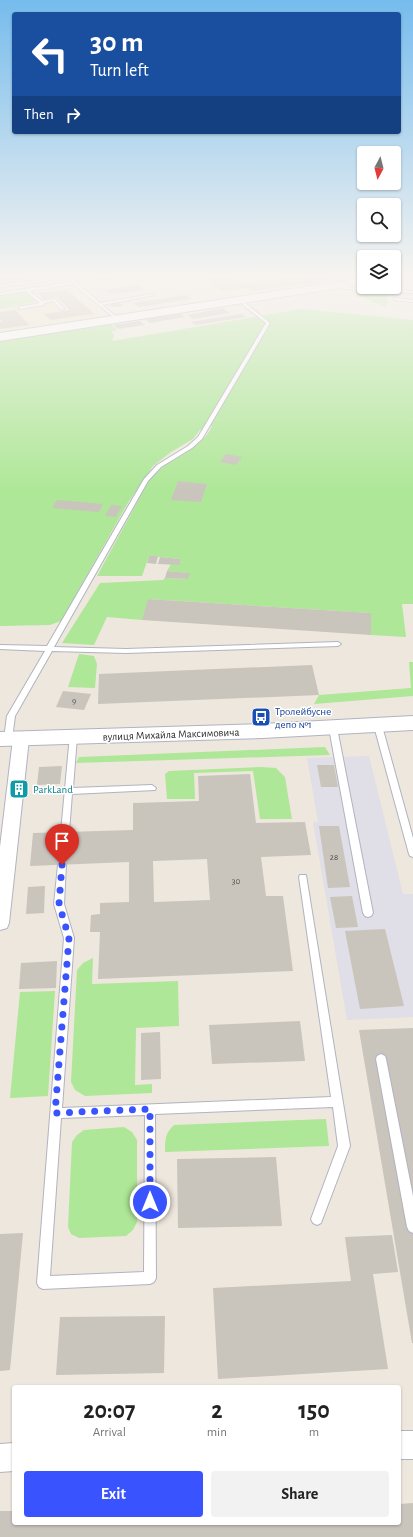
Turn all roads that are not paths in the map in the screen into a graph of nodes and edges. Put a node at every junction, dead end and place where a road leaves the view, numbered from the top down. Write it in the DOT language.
graph roads {
  1 [pos="253,349"];
  2 [pos="338,644"];
  3 [pos="0,647"];
  4 [pos="50,648"];
  5 [pos="413,723"];
  6 [pos="378,726"];
  7 [pos="333,728"];
  8 [pos="73,737"];
  9 [pos="10,739"];
  10 [pos="152,788"];
  11 [pos="68,791"];
  12 [pos="65,832"];
  13 [pos="413,854"];
  14 [pos="62,865"];
  15 [pos="303,877"];
  16 [pos="368,913"];
  17 [pos="0,923"];
  18 [pos="381,1059"];
  19 [pos="337,1102"];
  20 [pos="150,1109"];
  21 [pos="55,1113"];
  22 [pos="317,1219"];
  23 [pos="413,1227"];
  24 [pos="401,1445"];
  25 [pos="413,1445"];
  26 [pos="12,1457"];
  27 [pos="0,1458"];
  1 -- 4 [label="lane"];
  2 -- 4 [label="lane"];
  3 -- 4 [label="lane"];
  4 -- 9 [label="lane"];
  5 -- 6 [label="street, вулиця Михайла Максимовича"];
  6 -- 7 [label="street, вулиця Михайла Максимовича"];
  6 -- 13 [label="lane"];
  7 -- 8 [label="street, вулиця Михайла Максимовича"];
  7 -- 16 [label="lane"];
  8 -- 9 [label="street, вулиця Михайла Максимовича"];
  8 -- 11 [label="lane"];
  9 -- 17 [label="street"];
  10 -- 11 [label="lane"];
  11 -- 12 [label="lane"];
  14 -- 21 [label="lane"];
  15 -- 19 [label="lane"];
  18 -- 23 [label="lane"];
  19 -- 20 [label="lane"];
  19 -- 22 [label="lane"];
  20 -- 21 [label="lane"];
  20 -- 21 [label="lane"];
  24 -- 25 [label="street"];
  26 -- 27 [label="street"];
}
